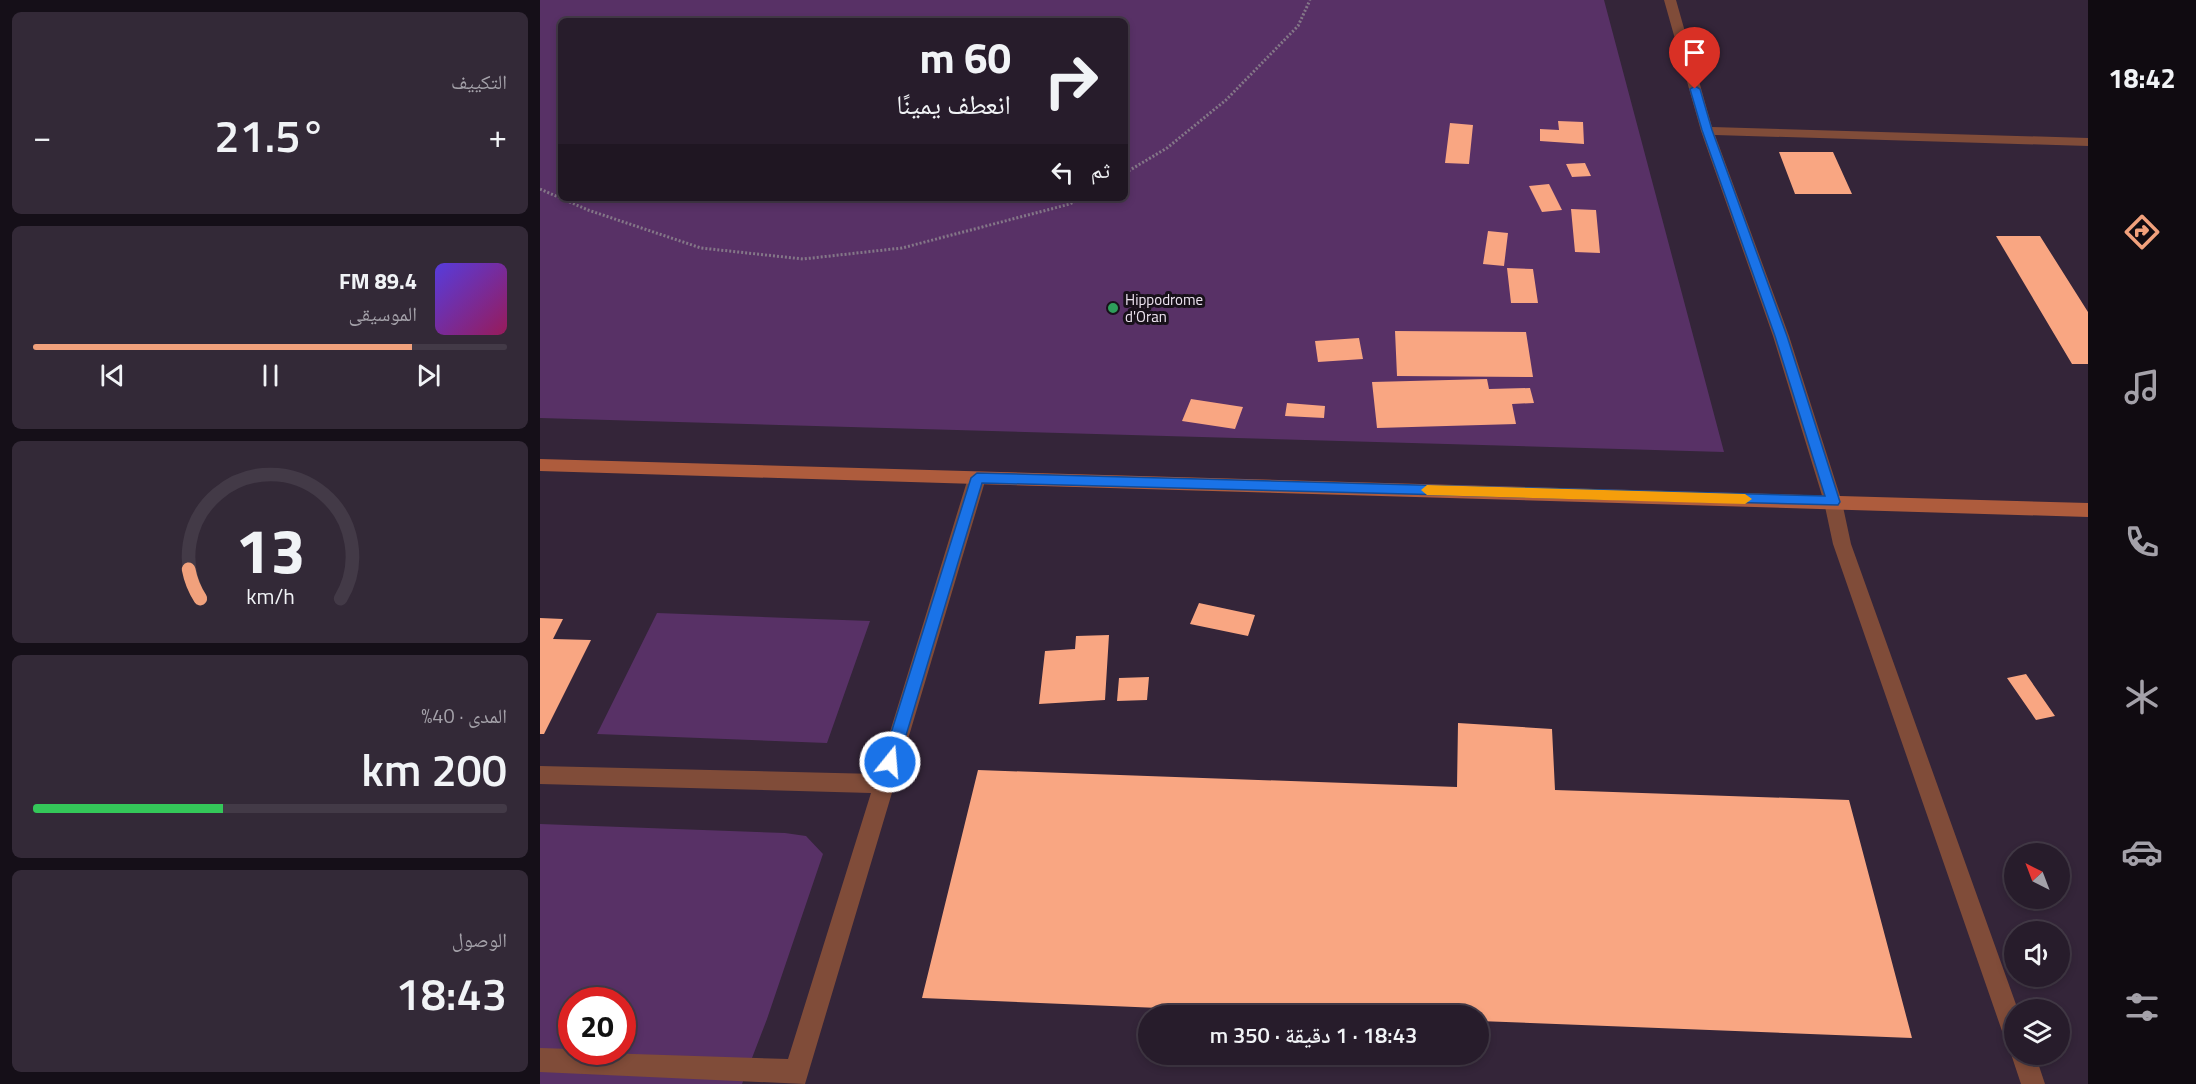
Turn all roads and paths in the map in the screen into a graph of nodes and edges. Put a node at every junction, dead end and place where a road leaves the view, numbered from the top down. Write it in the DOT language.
graph roads {
  1 [pos="1310,0"];
  2 [pos="1670,0"];
  3 [pos="1707,130"];
  4 [pos="2088,142"];
  5 [pos="1128,170"];
  6 [pos="540,189"];
  7 [pos="558,197"];
  8 [pos="567,201"];
  9 [pos="1076,201"];
  10 [pos="540,465"];
  11 [pos="977,478"];
  12 [pos="1833,502"];
  13 [pos="2088,510"];
  14 [pos="540,775"];
  15 [pos="884,784"];
  16 [pos="2004,1003"];
  17 [pos="540,1060"];
  18 [pos="2027,1065"];
  19 [pos="794,1078"];
  20 [pos="2033,1084"];
  1 -- 5 [label="path"];
  2 -- 3 [label="street"];
  3 -- 4 [label="street"];
  3 -- 12 [label="street"];
  6 -- 7 [label="path"];
  8 -- 9 [label="path"];
  10 -- 11 [label="main road"];
  11 -- 12 [label="main road"];
  11 -- 15 [label="street"];
  12 -- 13 [label="main road"];
  12 -- 16 [label="street"];
  14 -- 15 [label="street"];
  15 -- 19 [label="street"];
  17 -- 19 [label="street"];
  18 -- 20 [label="street"];
}
